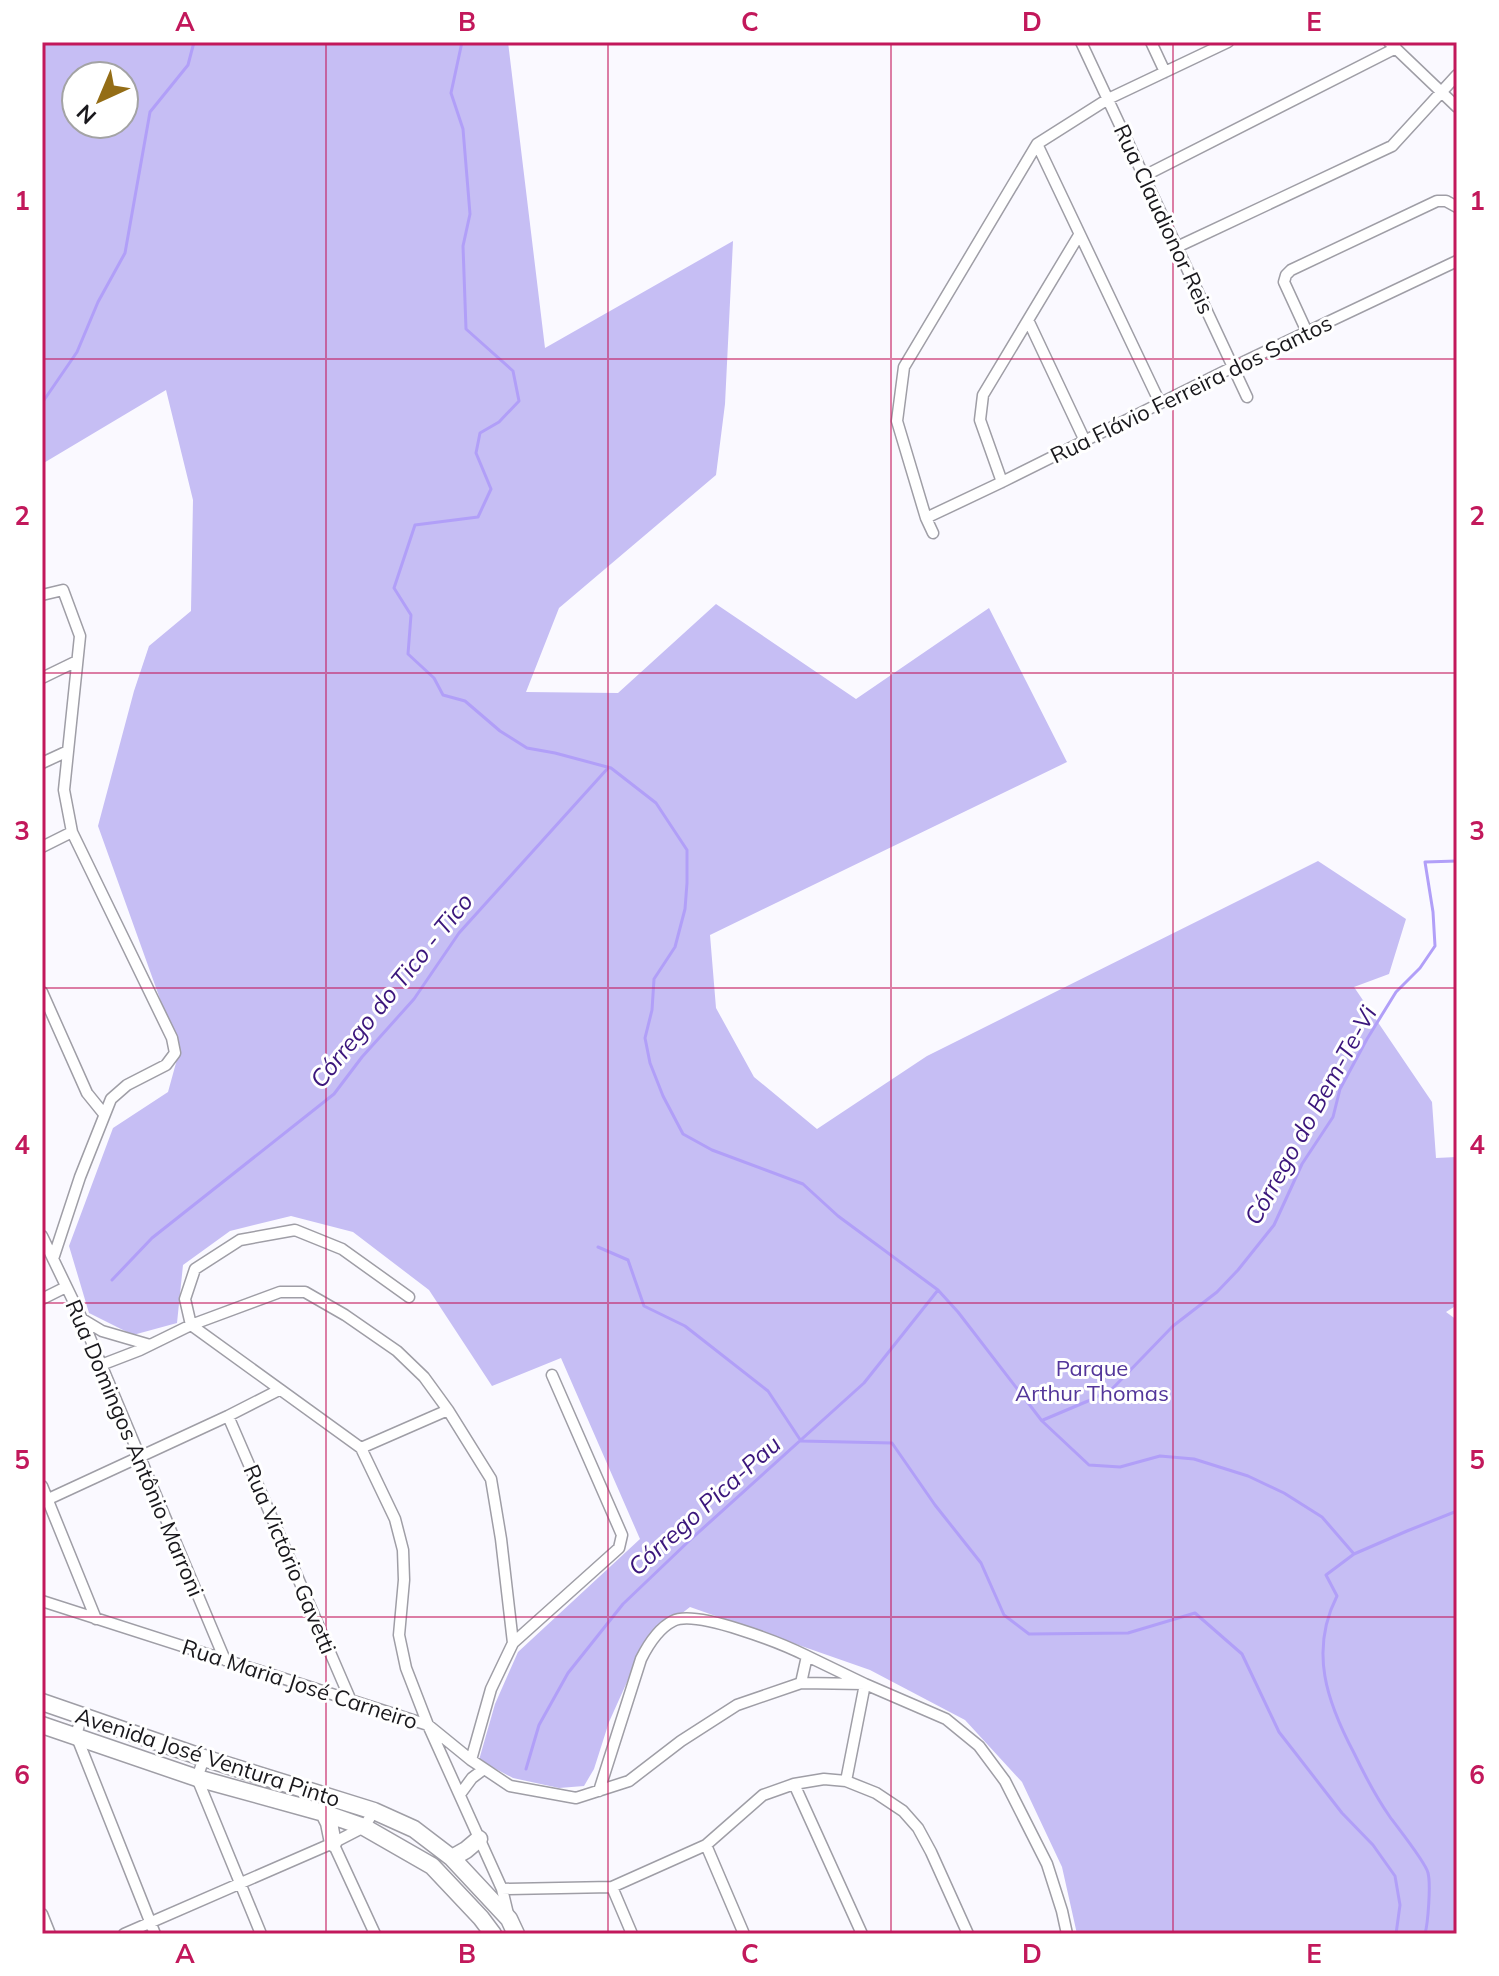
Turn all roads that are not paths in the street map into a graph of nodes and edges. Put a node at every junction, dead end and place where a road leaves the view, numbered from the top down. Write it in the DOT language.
graph roads {
  1 [pos="1081,42"];
  2 [pos="1151,42"];
  3 [pos="1224,43"];
  4 [pos="1392,45"];
  5 [pos="1165,72"];
  6 [pos="1457,75"];
  7 [pos="1442,93"];
  8 [pos="1108,99"];
  9 [pos="1457,107"];
  10 [pos="1037,144"];
  11 [pos="1144,176"];
  12 [pos="1457,207"];
  13 [pos="1079,235"];
  14 [pos="1177,247"];
  15 [pos="1457,261"];
  16 [pos="1028,320"];
  17 [pos="1307,332"];
  18 [pos="1233,367"];
  19 [pos="1247,397"];
  20 [pos="1160,403"];
  21 [pos="1085,441"];
  22 [pos="1002,482"];
  23 [pos="926,518"];
  24 [pos="933,533"];
  25 [pos="42,595"];
  26 [pos="77,661"];
  27 [pos="42,678"];
  28 [pos="68,751"];
  29 [pos="42,763"];
  30 [pos="72,832"];
  31 [pos="42,847"];
  32 [pos="42,992"];
  33 [pos="104,1114"];
  34 [pos="42,1236"];
  35 [pos="53,1259"];
  36 [pos="66,1287"];
  37 [pos="409,1297"];
  38 [pos="42,1299"];
  39 [pos="82,1319"];
  40 [pos="191,1325"];
  41 [pos="150,1345"];
  42 [pos="101,1365"];
  43 [pos="552,1375"];
  44 [pos="279,1390"];
  45 [pos="448,1410"];
  46 [pos="228,1416"];
  47 [pos="361,1448"];
  48 [pos="139,1457"];
  49 [pos="42,1486"];
  50 [pos="45,1500"];
  51 [pos="42,1601"];
  52 [pos="96,1619"];
  53 [pos="513,1643"];
  54 [pos="807,1656"];
  55 [pos="225,1660"];
  56 [pos="801,1683"];
  57 [pos="865,1684"];
  58 [pos="351,1701"];
  59 [pos="42,1702"];
  60 [pos="82,1715"];
  61 [pos="42,1725"];
  62 [pos="428,1725"];
  63 [pos="76,1735"];
  64 [pos="204,1758"];
  65 [pos="471,1760"];
  66 [pos="484,1769"];
  67 [pos="197,1778"];
  68 [pos="846,1781"];
  69 [pos="794,1784"];
  70 [pos="599,1791"];
  71 [pos="461,1793"];
  72 [pos="374,1811"];
  73 [pos="324,1813"];
  74 [pos="364,1827"];
  75 [pos="479,1839"];
  76 [pos="333,1843"];
  77 [pos="706,1845"];
  78 [pos="452,1858"];
  79 [pos="240,1884"];
  80 [pos="612,1887"];
  81 [pos="502,1889"];
  82 [pos="42,1914"];
  83 [pos="150,1923"];
  84 [pos="512,1927"];
  85 [pos="50,1934"];
  86 [pos="124,1934"];
  87 [pos="155,1934"];
  88 [pos="261,1934"];
  89 [pos="375,1934"];
  90 [pos="493,1934"];
  91 [pos="632,1934"];
  92 [pos="744,1934"];
  93 [pos="862,1934"];
  94 [pos="968,1934"];
  95 [pos="1067,1934"];
  1 -- 8 [label="street, Rua Claudionor Reis"];
  2 -- 5 [label="street"];
  3 -- 5 [label="street"];
  4 -- 7 [label="street"];
  4 -- 11 [label="street"];
  5 -- 8 [label="street"];
  6 -- 7 [label="street"];
  7 -- 9 [label="street"];
  7 -- 14 [label="street"];
  8 -- 10 [label="street"];
  8 -- 11 [label="street, Rua Claudionor Reis"];
  10 -- 13 [label="street"];
  10 -- 23 [label="street"];
  11 -- 14 [label="street, Rua Claudionor Reis"];
  12 -- 17 [label="street"];
  13 -- 16 [label="street"];
  13 -- 20 [label="street"];
  14 -- 18 [label="street, Rua Claudionor Reis"];
  15 -- 17 [label="street, Rua Flávio Ferreira dos Santos"];
  16 -- 21 [label="street"];
  16 -- 22 [label="street"];
  17 -- 18 [label="street, Rua Flávio Ferreira dos Santos"];
  18 -- 19 [label="street, Rua Claudionor Reis"];
  18 -- 20 [label="street, Rua Flávio Ferreira dos Santos"];
  20 -- 21 [label="street, Rua Flávio Ferreira dos Santos"];
  21 -- 22 [label="street, Rua Flávio Ferreira dos Santos"];
  22 -- 23 [label="street, Rua Flávio Ferreira dos Santos"];
  23 -- 24 [label="street"];
  25 -- 26 [label="street"];
  26 -- 27 [label="street"];
  26 -- 28 [label="street"];
  28 -- 29 [label="street"];
  28 -- 30 [label="street"];
  30 -- 31 [label="street"];
  30 -- 33 [label="street"];
  32 -- 33 [label="street"];
  33 -- 35 [label="street"];
  34 -- 35 [label="street, Rua Domingos Antônio Marroni"];
  35 -- 36 [label="street, Rua Domingos Antônio Marroni"];
  36 -- 38 [label="street"];
  36 -- 39 [label="street, Rua Domingos Antônio Marroni"];
  37 -- 40 [label="street"];
  39 -- 41 [label="street"];
  39 -- 42 [label="street, Rua Domingos Antônio Marroni"];
  40 -- 41 [label="street"];
  40 -- 44 [label="street"];
  40 -- 45 [label="street"];
  41 -- 42 [label="street"];
  42 -- 48 [label="street, Rua Domingos Antônio Marroni"];
  43 -- 53 [label="street"];
  44 -- 46 [label="street"];
  44 -- 47 [label="street"];
  45 -- 47 [label="street"];
  45 -- 53 [label="street"];
  46 -- 48 [label="street"];
  46 -- 58 [label="street, Rua Victório Gavetti"];
  47 -- 62 [label="street"];
  48 -- 50 [label="street"];
  48 -- 55 [label="street, Rua Domingos Antônio Marroni"];
  49 -- 50 [label="street"];
  50 -- 52 [label="street"];
  51 -- 52 [label="street, Rua Maria José Carneiro"];
  52 -- 55 [label="street, Rua Maria José Carneiro"];
  53 -- 65 [label="street"];
  54 -- 56 [label="street"];
  54 -- 57 [label="street"];
  54 -- 70 [label="street"];
  55 -- 58 [label="street, Rua Maria José Carneiro"];
  56 -- 57 [label="street, Rua Maria José Carneiro"];
  56 -- 70 [label="street, Rua Maria José Carneiro"];
  57 -- 68 [label="street"];
  57 -- 95 [label="street"];
  58 -- 62 [label="street, Rua Maria José Carneiro"];
  59 -- 60 [label="main road, Avenida José Ventura Pinto"];
  60 -- 63 [label="street"];
  60 -- 64 [label="main road, Avenida José Ventura Pinto"];
  61 -- 63 [label="main road, Avenida José Ventura Pinto"];
  62 -- 65 [label="street, Rua Maria José Carneiro"];
  62 -- 71 [label="street"];
  63 -- 67 [label="main road, Avenida José Ventura Pinto"];
  63 -- 83 [label="street"];
  64 -- 67 [label="street"];
  64 -- 72 [label="main road, Avenida José Ventura Pinto"];
  65 -- 66 [label="street, Rua Maria José Carneiro"];
  66 -- 70 [label="street, Rua Maria José Carneiro"];
  66 -- 71 [label="street"];
  67 -- 73 [label="main road, Avenida José Ventura Pinto"];
  67 -- 79 [label="street"];
  68 -- 69 [label="street"];
  68 -- 94 [label="street"];
  69 -- 77 [label="street"];
  69 -- 93 [label="street"];
  71 -- 75 [label="street"];
  72 -- 74 [label="street"];
  72 -- 78 [label="main road, Avenida José Ventura Pinto"];
  73 -- 74 [label="main road, Avenida José Ventura Pinto"];
  73 -- 76 [label="main road"];
  74 -- 76 [label="street"];
  74 -- 90 [label="main road, Avenida José Ventura Pinto"];
  75 -- 78 [label="main road"];
  75 -- 81 [label="street"];
  76 -- 79 [label="street"];
  76 -- 89 [label="street"];
  77 -- 80 [label="street"];
  77 -- 92 [label="street"];
  78 -- 84 [label="main road, Avenida José Ventura Pinto"];
  79 -- 83 [label="street"];
  79 -- 88 [label="street"];
  80 -- 81 [label="street"];
  80 -- 91 [label="street"];
  81 -- 84 [label="street"];
  82 -- 85 [label="street"];
  83 -- 86 [label="street"];
  83 -- 87 [label="street"];
}
